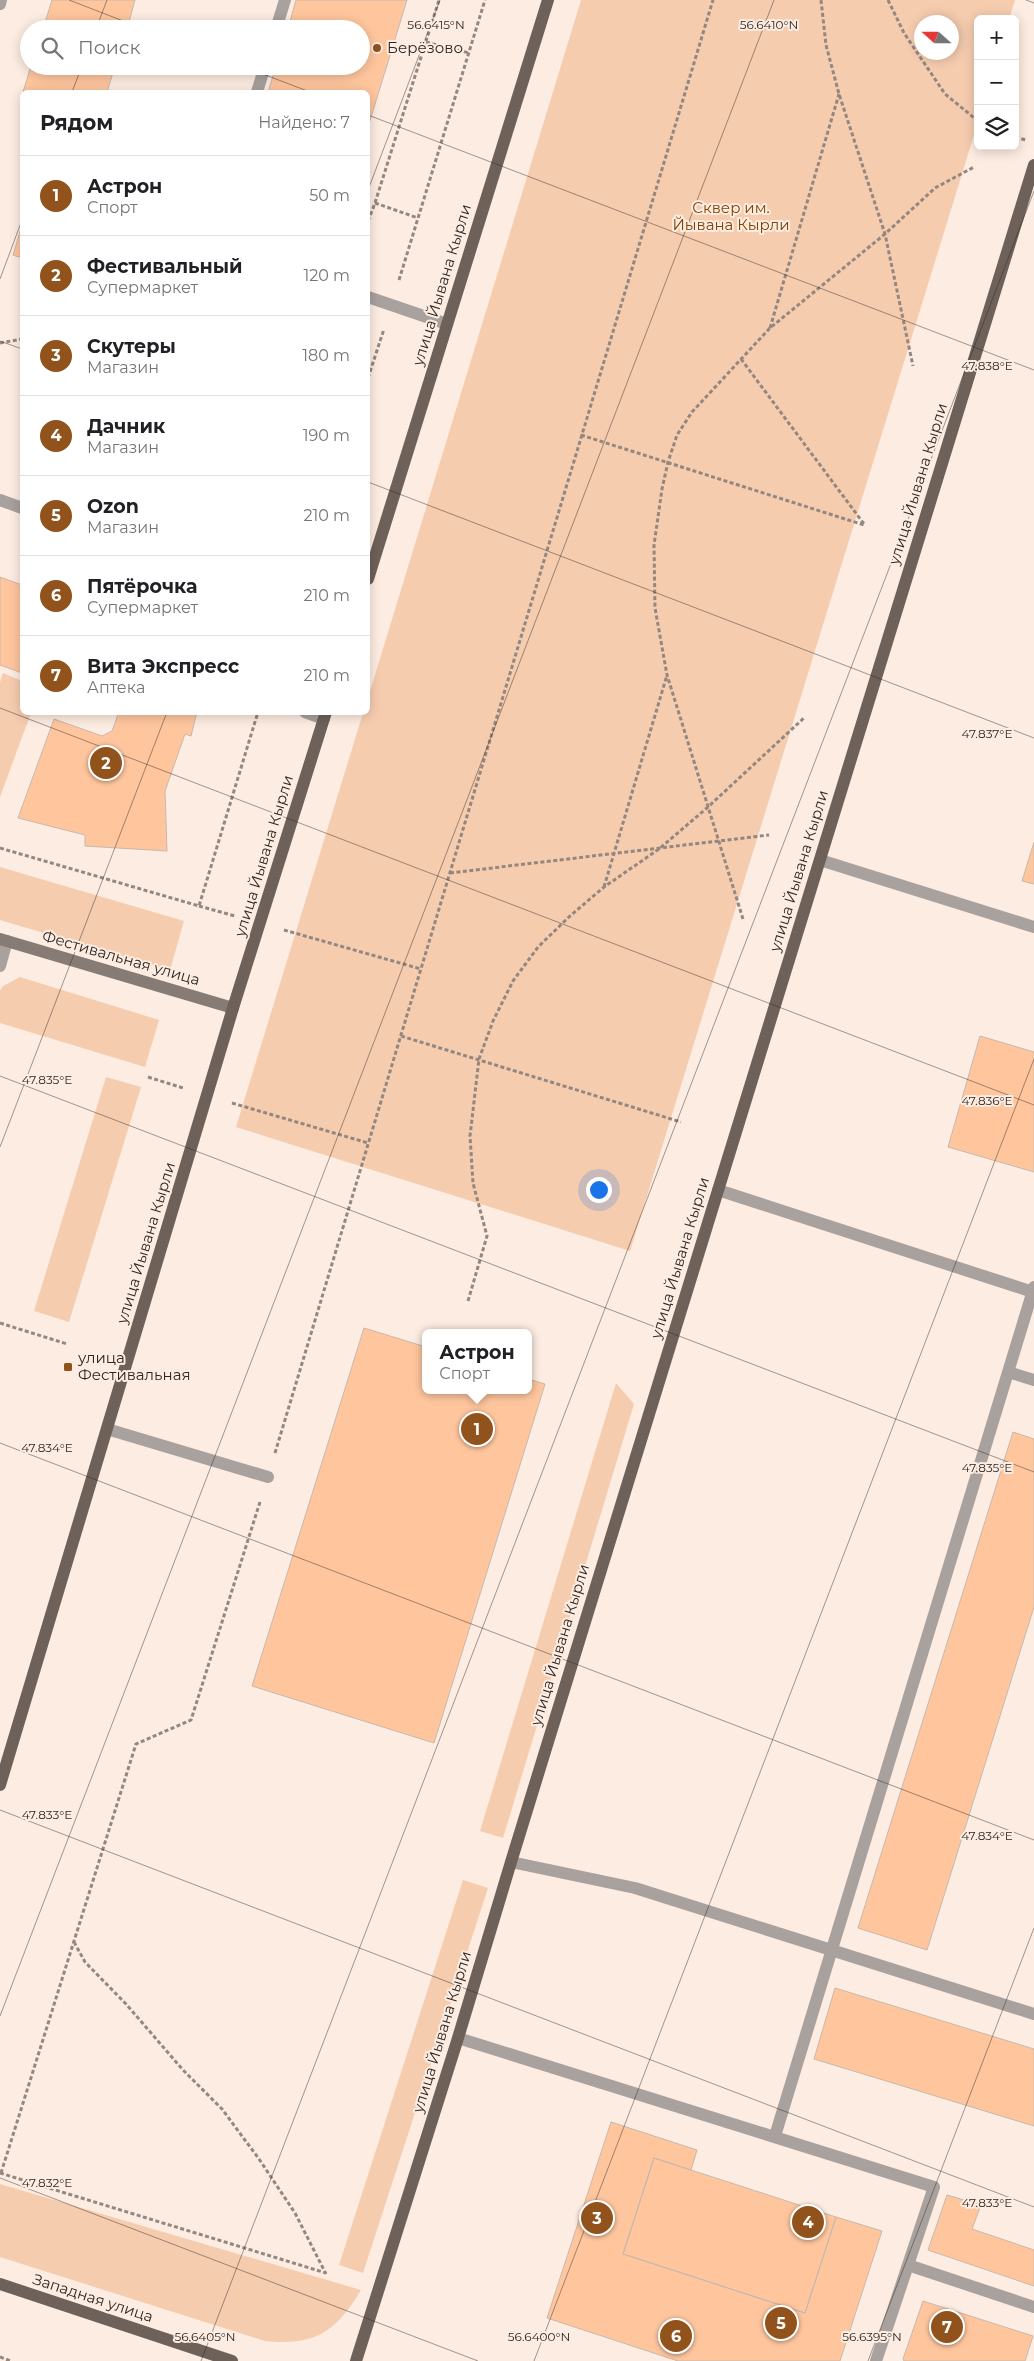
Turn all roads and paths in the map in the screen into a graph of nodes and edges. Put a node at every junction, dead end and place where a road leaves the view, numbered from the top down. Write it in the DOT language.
graph roads {
  1 [pos="1,0"];
  2 [pos="285,0"];
  3 [pos="439,0"];
  4 [pos="485,0"];
  5 [pos="548,0"];
  6 [pos="713,0"];
  7 [pos="821,0"];
  8 [pos="888,0"];
  9 [pos="0,4"];
  10 [pos="279,20"];
  11 [pos="426,42"];
  12 [pos="469,54"];
  13 [pos="262,75"];
  14 [pos="257,90"];
  15 [pos="839,94"];
  16 [pos="974,118"];
  17 [pos="1034,165"];
  18 [pos="974,167"];
  19 [pos="375,203"];
  20 [pos="370,216"];
  21 [pos="418,218"];
  22 [pos="885,234"];
  23 [pos="370,298"];
  24 [pos="392,305"];
  25 [pos="447,324"];
  26 [pos="770,328"];
  27 [pos="20,338"];
  28 [pos="0,343"];
  29 [pos="741,359"];
  30 [pos="913,366"];
  31 [pos="370,372"];
  32 [pos="581,435"];
  33 [pos="668,462"];
  34 [pos="0,500"];
  35 [pos="20,507"];
  36 [pos="370,573"];
  37 [pos="667,675"];
  38 [pos="257,715"];
  39 [pos="325,716"];
  40 [pos="805,717"];
  41 [pos="708,807"];
  42 [pos="769,835"];
  43 [pos="720,842"];
  44 [pos="0,848"];
  45 [pos="659,849"];
  46 [pos="614,854"];
  47 [pos="820,860"];
  48 [pos="450,873"];
  49 [pos="604,888"];
  50 [pos="199,906"];
  51 [pos="743,919"];
  52 [pos="260,923"];
  53 [pos="1034,927"];
  54 [pos="4,940"];
  55 [pos="0,966"];
  56 [pos="421,969"];
  57 [pos="233,1008"];
  58 [pos="401,1036"];
  59 [pos="479,1059"];
  60 [pos="148,1077"];
  61 [pos="207,1095"];
  62 [pos="681,1122"];
  63 [pos="368,1144"];
  64 [pos="718,1190"];
  65 [pos="1033,1290"];
  66 [pos="468,1301"];
  67 [pos="0,1323"];
  68 [pos="67,1344"];
  69 [pos="1008,1372"];
  70 [pos="1034,1380"];
  71 [pos="107,1429"];
  72 [pos="268,1478"];
  73 [pos="0,1785"];
  74 [pos="511,1862"];
  75 [pos="74,1942"];
  76 [pos="833,1950"];
  77 [pos="1034,2014"];
  78 [pos="458,2038"];
  79 [pos="775,2136"];
  80 [pos="0,2173"];
  81 [pos="908,2265"];
  82 [pos="0,2284"];
  83 [pos="1034,2307"];
  84 [pos="0,2357"];
  85 [pos="11,2361"];
  86 [pos="232,2361"];
  87 [pos="356,2361"];
  88 [pos="876,2361"];
  1 -- 9 [label="lane"];
  2 -- 10 [label="lane"];
  3 -- 11 [label="path"];
  4 -- 12 [label="path"];
  5 -- 25 [label="main road, улица Йывана Кырли"];
  6 -- 32 [label="path"];
  7 -- 15 [label="path"];
  8 -- 16 [label="path"];
  11 -- 12 [label="path"];
  11 -- 19 [label="path"];
  12 -- 21 [label="path"];
  13 -- 14 [label="lane"];
  15 -- 22 [label="path"];
  15 -- 26 [label="path"];
  17 -- 47 [label="main road, улица Йывана Кырли"];
  18 -- 22 [label="path"];
  19 -- 20 [label="path"];
  19 -- 21 [label="path"];
  21 -- 24 [label="path"];
  22 -- 26 [label="path"];
  22 -- 30 [label="path"];
  23 -- 24 [label="lane"];
  24 -- 25 [label="lane"];
  24 -- 31 [label="path"];
  25 -- 36 [label="main road, улица Йывана Кырли"];
  26 -- 29 [label="path"];
  27 -- 28 [label="path"];
  29 -- 33 [label="path"];
  29 -- 33 [label="path"];
  32 -- 33 [label="path"];
  32 -- 48 [label="path"];
  33 -- 37 [label="path"];
  34 -- 35 [label="lane"];
  37 -- 41 [label="path"];
  37 -- 46 [label="path"];
  38 -- 50 [label="path"];
  39 -- 52 [label="main road, улица Йывана Кырли"];
  40 -- 41 [label="path"];
  41 -- 43 [label="path"];
  41 -- 45 [label="path"];
  42 -- 43 [label="path"];
  43 -- 45 [label="path"];
  43 -- 51 [label="path"];
  44 -- 50 [label="path"];
  45 -- 46 [label="path"];
  45 -- 49 [label="path"];
  46 -- 48 [label="path"];
  46 -- 49 [label="path"];
  47 -- 53 [label="lane"];
  47 -- 64 [label="main road, улица Йывана Кырли"];
  48 -- 56 [label="path"];
  49 -- 59 [label="path"];
  50 -- 52 [label="path"];
  52 -- 56 [label="path"];
  52 -- 57 [label="main road, улица Йывана Кырли"];
  54 -- 55 [label="lane"];
  54 -- 57 [label="street, Фестивальная улица"];
  56 -- 58 [label="path"];
  57 -- 61 [label="main road, улица Йывана Кырли"];
  58 -- 59 [label="path"];
  58 -- 63 [label="path"];
  59 -- 62 [label="path"];
  59 -- 66 [label="path"];
  60 -- 61 [label="path"];
  61 -- 63 [label="path"];
  61 -- 71 [label="main road, улица Йывана Кырли"];
  63 -- 72 [label="path"];
  64 -- 65 [label="lane"];
  64 -- 74 [label="main road, улица Йывана Кырли"];
  65 -- 69 [label="lane"];
  67 -- 68 [label="path"];
  69 -- 70 [label="lane"];
  69 -- 76 [label="lane"];
  71 -- 72 [label="lane"];
  71 -- 73 [label="main road, улица Йывана Кырли"];
  72 -- 75 [label="path"];
  74 -- 76 [label="lane"];
  74 -- 78 [label="main road, улица Йывана Кырли"];
  75 -- 80 [label="path"];
  75 -- 80 [label="path"];
  76 -- 77 [label="lane"];
  76 -- 79 [label="lane"];
  78 -- 79 [label="lane"];
  78 -- 87 [label="main road, улица Йывана Кырли"];
  79 -- 81 [label="lane"];
  81 -- 83 [label="lane"];
  81 -- 88 [label="lane"];
  82 -- 86 [label="main road, Западная улица"];
  84 -- 85 [label="path"];
}
